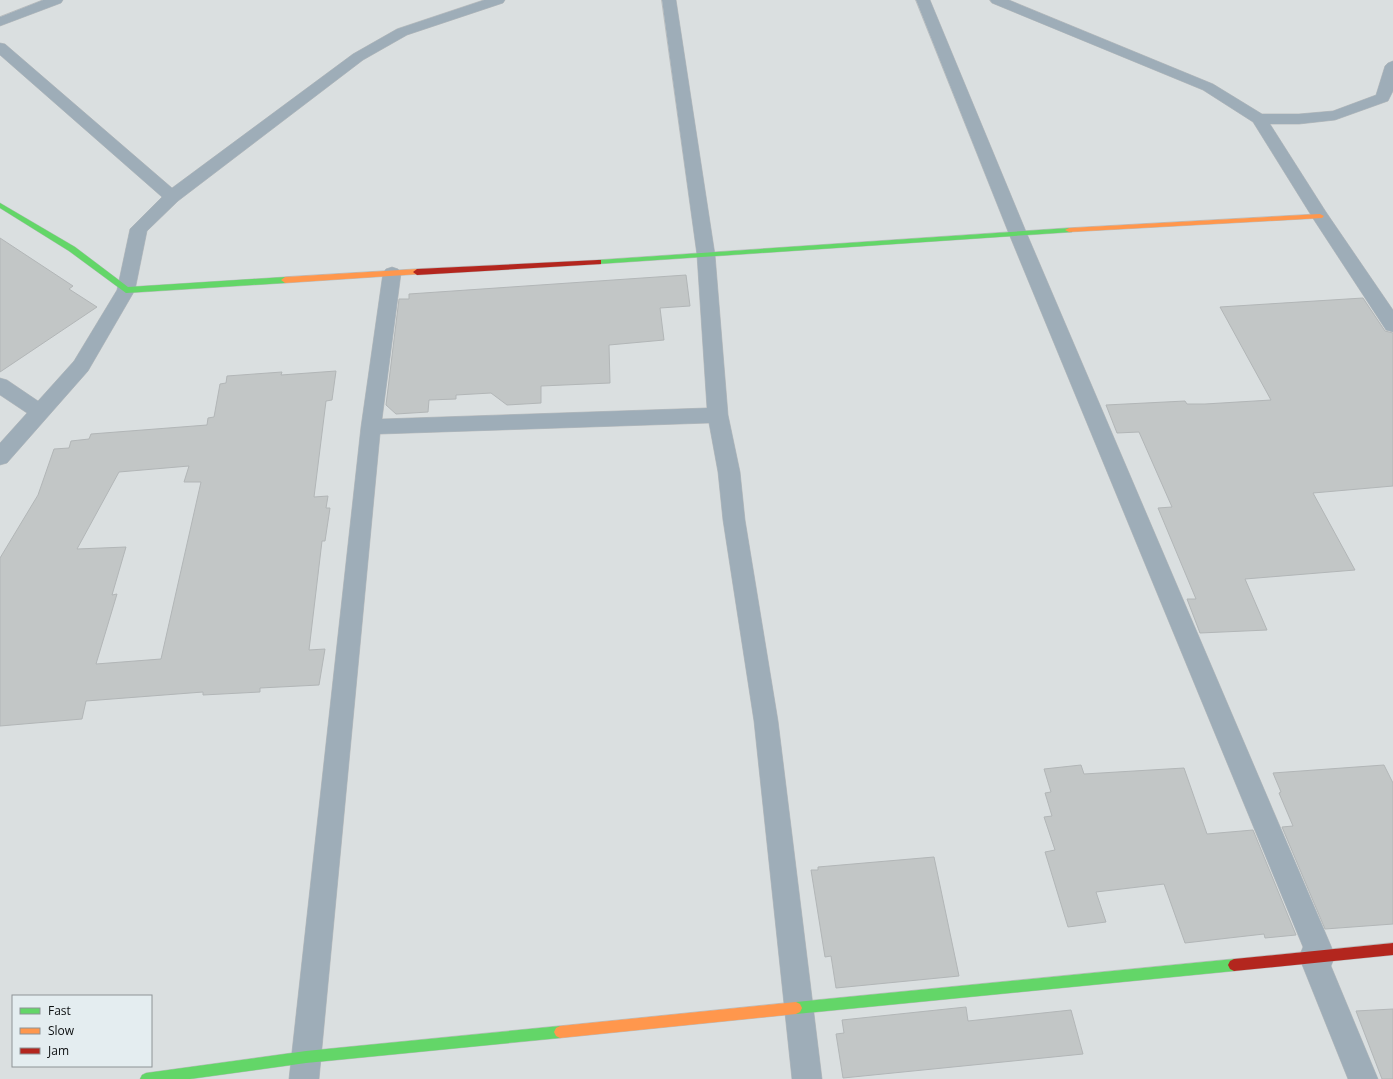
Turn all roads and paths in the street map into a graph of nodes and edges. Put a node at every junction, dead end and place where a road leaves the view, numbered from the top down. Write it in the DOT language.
graph roads {
  1 [pos="56,0"];
  2 [pos="498,0"];
  3 [pos="669,0"];
  4 [pos="923,0"];
  5 [pos="997,0"];
  6 [pos="479,2"];
  7 [pos="0,22"];
  8 [pos="0,47"];
  9 [pos="1393,66"];
  10 [pos="1259,119"];
  11 [pos="172,197"];
  12 [pos="0,205"];
  13 [pos="1320,216"];
  14 [pos="1018,234"];
  15 [pos="706,255"];
  16 [pos="392,273"];
  17 [pos="126,290"];
  18 [pos="1393,325"];
  19 [pos="0,385"];
  20 [pos="40,412"];
  21 [pos="718,415"];
  22 [pos="371,427"];
  23 [pos="0,458"];
  24 [pos="1393,949"];
  25 [pos="1317,956"];
  26 [pos="798,1008"];
  27 [pos="305,1068"];
  28 [pos="146,1079"];
  29 [pos="807,1079"];
  30 [pos="1363,1079"];
  1 -- 7 [label="street"];
  2 -- 6 [label="street"];
  3 -- 15 [label="street"];
  4 -- 14 [label="street"];
  5 -- 10 [label="street"];
  6 -- 11 [label="street"];
  8 -- 11 [label="street"];
  9 -- 10 [label="street"];
  10 -- 13 [label="street"];
  11 -- 17 [label="street"];
  12 -- 17 [label="street"];
  13 -- 14 [label="street"];
  13 -- 18 [label="street"];
  14 -- 15 [label="street"];
  14 -- 25 [label="street"];
  15 -- 16 [label="street"];
  15 -- 21 [label="street"];
  16 -- 17 [label="street"];
  16 -- 22 [label="street"];
  17 -- 20 [label="street"];
  19 -- 20 [label="street"];
  20 -- 23 [label="street"];
  21 -- 22 [label="street"];
  21 -- 26 [label="street"];
  22 -- 27 [label="street"];
  24 -- 25 [label="street"];
  25 -- 26 [label="street"];
  25 -- 30 [label="street"];
  26 -- 27 [label="street"];
  26 -- 29 [label="street"];
  27 -- 28 [label="street"];
}
